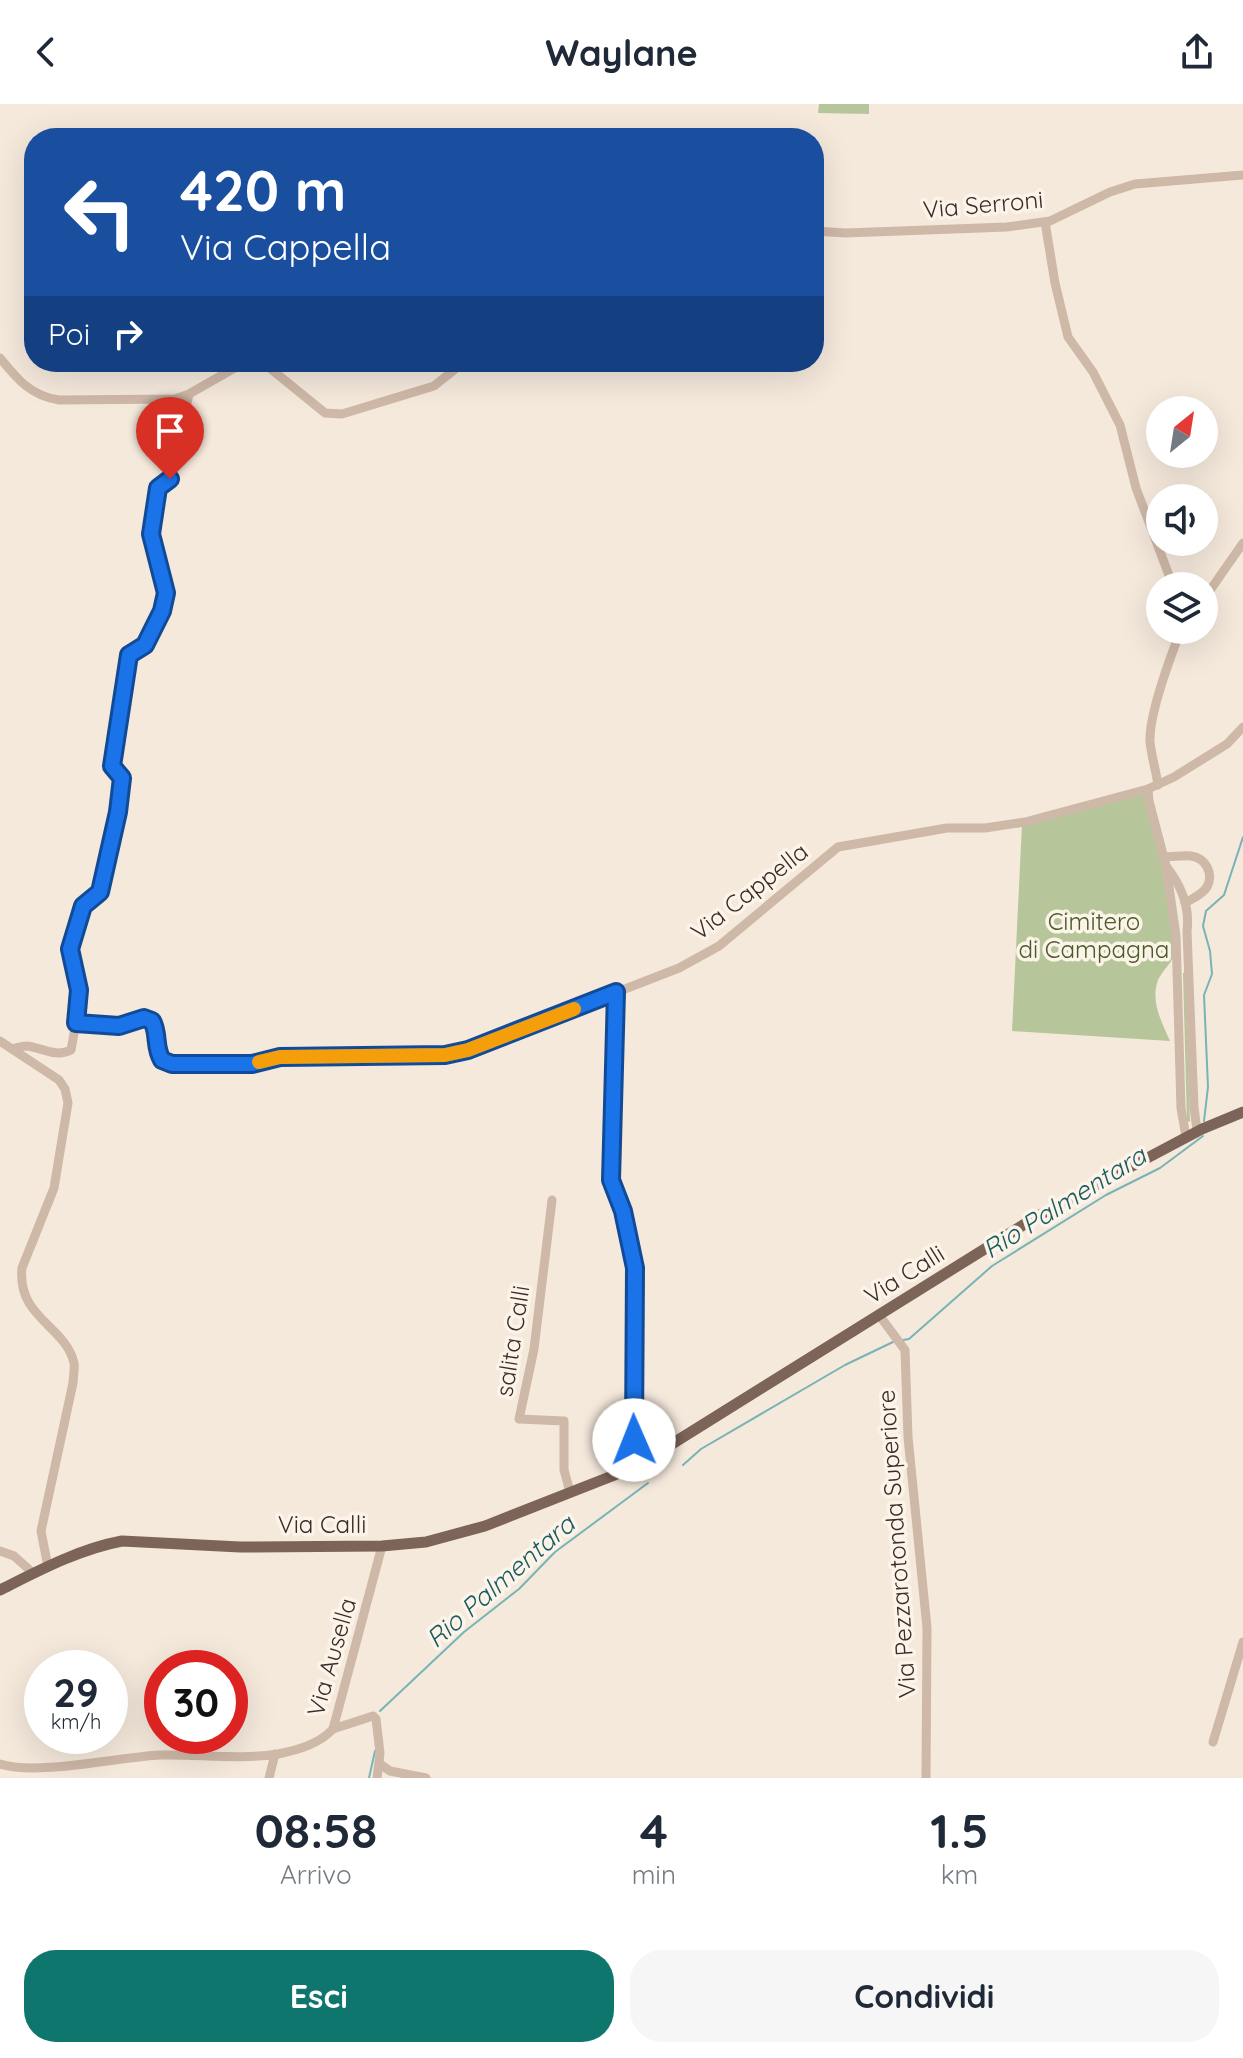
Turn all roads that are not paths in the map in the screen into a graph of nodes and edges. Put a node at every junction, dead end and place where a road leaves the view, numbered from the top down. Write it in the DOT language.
graph roads {
  1 [pos="1243,175"];
  2 [pos="1045,222"];
  3 [pos="824,232"];
  4 [pos="0,358"];
  5 [pos="228,372"];
  6 [pos="275,372"];
  7 [pos="452,372"];
  8 [pos="189,394"];
  9 [pos="1243,543"];
  10 [pos="1168,572"];
  11 [pos="1218,579"];
  12 [pos="1175,644"];
  13 [pos="1243,727"];
  14 [pos="1153,787"];
  15 [pos="1165,862"];
  16 [pos="1185,903"];
  17 [pos="616,992"];
  18 [pos="76,1023"];
  19 [pos="0,1041"];
  20 [pos="12,1049"];
  21 [pos="1243,1112"];
  22 [pos="1195,1132"];
  23 [pos="552,1200"];
  24 [pos="879,1315"];
  25 [pos="635,1467"];
  26 [pos="570,1492"];
  27 [pos="382,1546"];
  28 [pos="0,1551"];
  29 [pos="48,1567"];
  30 [pos="33,1573"];
  31 [pos="0,1590"];
  32 [pos="1243,1642"];
  33 [pos="333,1729"];
  34 [pos="1213,1742"];
  35 [pos="275,1754"];
  36 [pos="0,1764"];
  37 [pos="380,1764"];
  38 [pos="269,1778"];
  39 [pos="377,1778"];
  40 [pos="426,1778"];
  41 [pos="926,1778"];
  1 -- 2 [label="street, Via Serroni"];
  2 -- 3 [label="street, Via Serroni"];
  2 -- 10 [label="street"];
  4 -- 8 [label="street"];
  5 -- 8 [label="street"];
  6 -- 7 [label="street"];
  8 -- 18 [label="street"];
  9 -- 11 [label="street"];
  12 -- 14 [label="street"];
  13 -- 14 [label="street, Via Cappella"];
  14 -- 15 [label="street"];
  14 -- 17 [label="street, Via Cappella"];
  15 -- 16 [label="street"];
  15 -- 16 [label="street"];
  15 -- 22 [label="street"];
  16 -- 22 [label="street"];
  17 -- 18 [label="street, Via Cappella"];
  17 -- 25 [label="street"];
  18 -- 20 [label="street"];
  19 -- 20 [label="street"];
  20 -- 29 [label="street"];
  21 -- 22 [label="main road, Via Calli"];
  22 -- 24 [label="main road, Via Calli"];
  23 -- 26 [label="street, salita Calli"];
  24 -- 25 [label="main road, Via Calli"];
  24 -- 41 [label="street, Via Pezzarotonda Superiore"];
  25 -- 26 [label="main road, Via Calli"];
  26 -- 27 [label="main road, Via Calli"];
  27 -- 29 [label="main road, Via Calli"];
  27 -- 33 [label="street, Via Ausella"];
  28 -- 30 [label="street"];
  29 -- 30 [label="main road, Via Calli"];
  30 -- 31 [label="main road, Via Calli"];
  32 -- 34 [label="street"];
  33 -- 35 [label="street, Via Ausella"];
  33 -- 37 [label="street"];
  35 -- 36 [label="street, Via Ausella"];
  35 -- 38 [label="street"];
  37 -- 39 [label="street"];
  37 -- 40 [label="street"];
}
